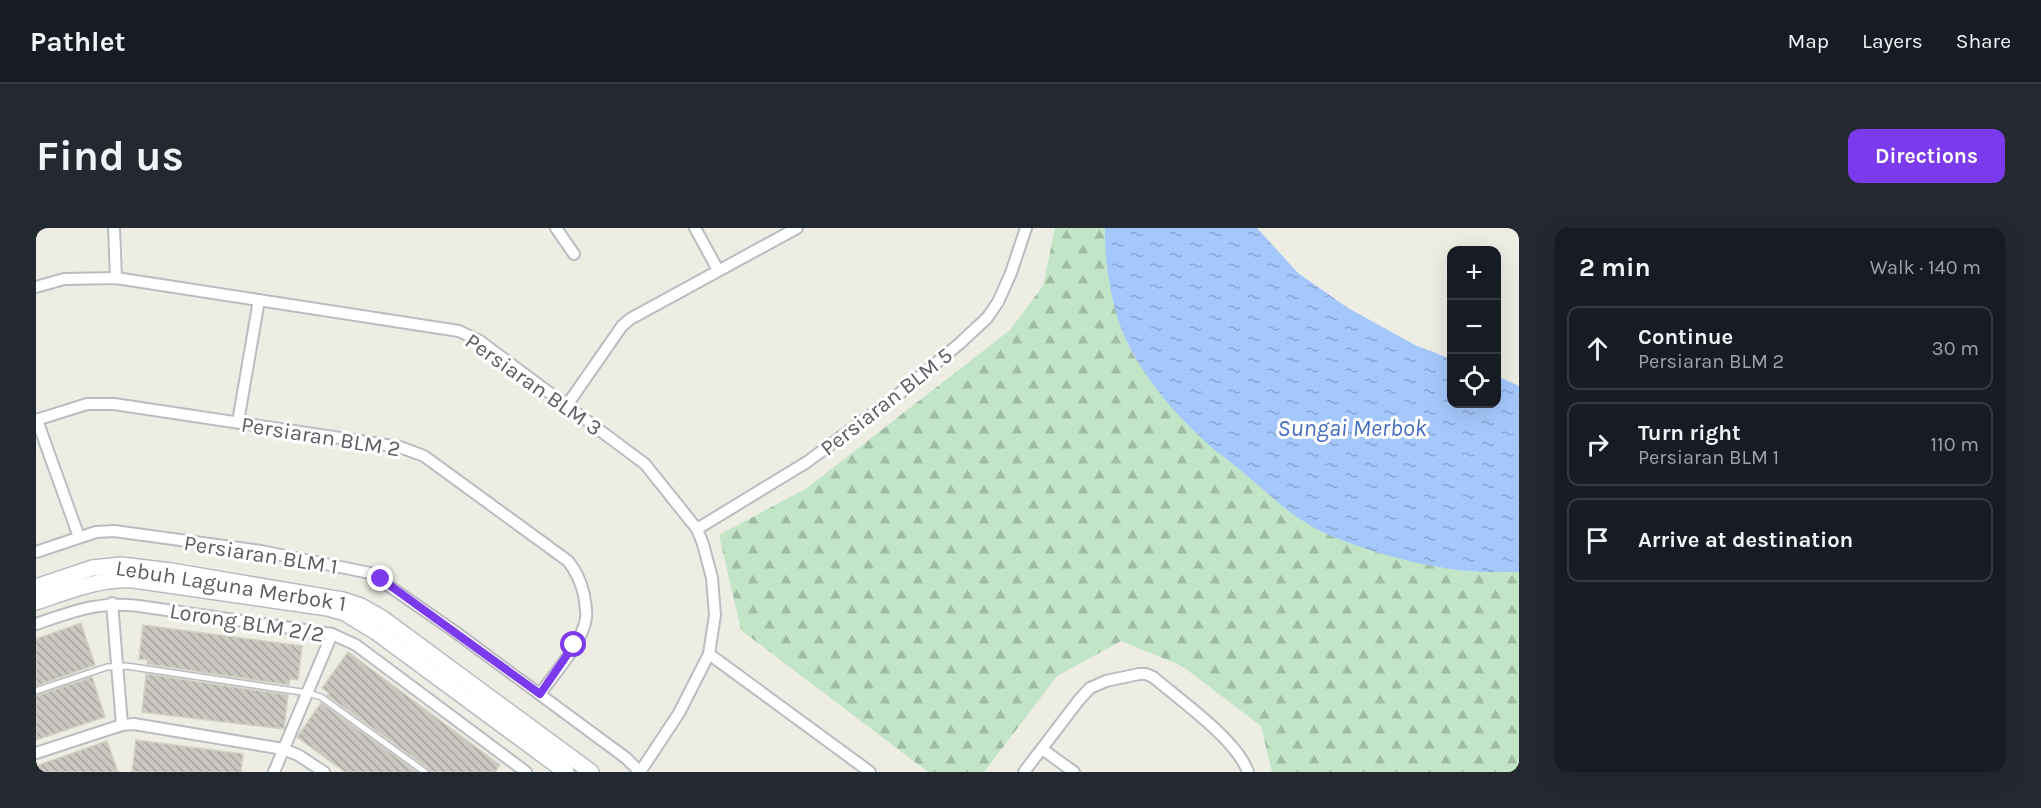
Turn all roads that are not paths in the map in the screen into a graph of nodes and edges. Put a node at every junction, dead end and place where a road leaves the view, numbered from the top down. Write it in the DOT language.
graph roads {
  1 [pos="114,228"];
  2 [pos="556,228"];
  3 [pos="695,228"];
  4 [pos="797,228"];
  5 [pos="1026,228"];
  6 [pos="573,254"];
  7 [pos="718,270"];
  8 [pos="116,278"];
  9 [pos="36,287"];
  10 [pos="259,300"];
  11 [pos="567,405"];
  12 [pos="36,420"];
  13 [pos="238,422"];
  14 [pos="697,529"];
  15 [pos="79,537"];
  16 [pos="36,552"];
  17 [pos="36,587"];
  18 [pos="36,602"];
  19 [pos="112,603"];
  20 [pos="36,624"];
  21 [pos="332,634"];
  22 [pos="709,654"];
  23 [pos="116,666"];
  24 [pos="36,691"];
  25 [pos="308,693"];
  26 [pos="540,694"];
  27 [pos="122,725"];
  28 [pos="1042,748"];
  29 [pos="284,749"];
  30 [pos="36,753"];
  31 [pos="521,771"];
  32 [pos="274,772"];
  33 [pos="324,772"];
  34 [pos="425,772"];
  35 [pos="566,772"];
  36 [pos="591,772"];
  37 [pos="640,772"];
  38 [pos="870,772"];
  39 [pos="1024,772"];
  40 [pos="1074,772"];
  41 [pos="1248,772"];
  1 -- 8 [label="street"];
  2 -- 6 [label="street"];
  3 -- 7 [label="street"];
  4 -- 7 [label="street"];
  5 -- 14 [label="street, Persiaran BLM 5"];
  7 -- 11 [label="street"];
  8 -- 9 [label="street, Persiaran BLM 3"];
  8 -- 10 [label="street, Persiaran BLM 3"];
  10 -- 11 [label="street, Persiaran BLM 3"];
  10 -- 13 [label="street"];
  11 -- 14 [label="street, Persiaran BLM 3"];
  12 -- 13 [label="street, Persiaran BLM 2"];
  12 -- 15 [label="street"];
  13 -- 26 [label="street, Persiaran BLM 2"];
  14 -- 22 [label="street, Persiaran BLM 3"];
  15 -- 16 [label="street, Persiaran BLM 1"];
  15 -- 26 [label="street, Persiaran BLM 1"];
  17 -- 36 [label="street, Lebuh Laguna Merbok 1"];
  18 -- 35 [label="street, Lebuh Laguna Merbok 1"];
  19 -- 20 [label="street, Lorong BLM 2/2"];
  19 -- 21 [label="street, Lorong BLM 2/2"];
  19 -- 23 [label="street"];
  21 -- 25 [label="street"];
  21 -- 31 [label="street, Lorong BLM 2/2"];
  22 -- 37 [label="street, Persiaran BLM 3"];
  22 -- 38 [label="street"];
  23 -- 24 [label="lane"];
  23 -- 25 [label="lane"];
  23 -- 27 [label="street"];
  25 -- 29 [label="street"];
  25 -- 34 [label="lane"];
  26 -- 37 [label="street, Persiaran BLM 1"];
  27 -- 29 [label="street"];
  27 -- 30 [label="street"];
  28 -- 39 [label="street"];
  28 -- 40 [label="street"];
  28 -- 41 [label="street"];
  29 -- 32 [label="street"];
  29 -- 33 [label="street"];
}
